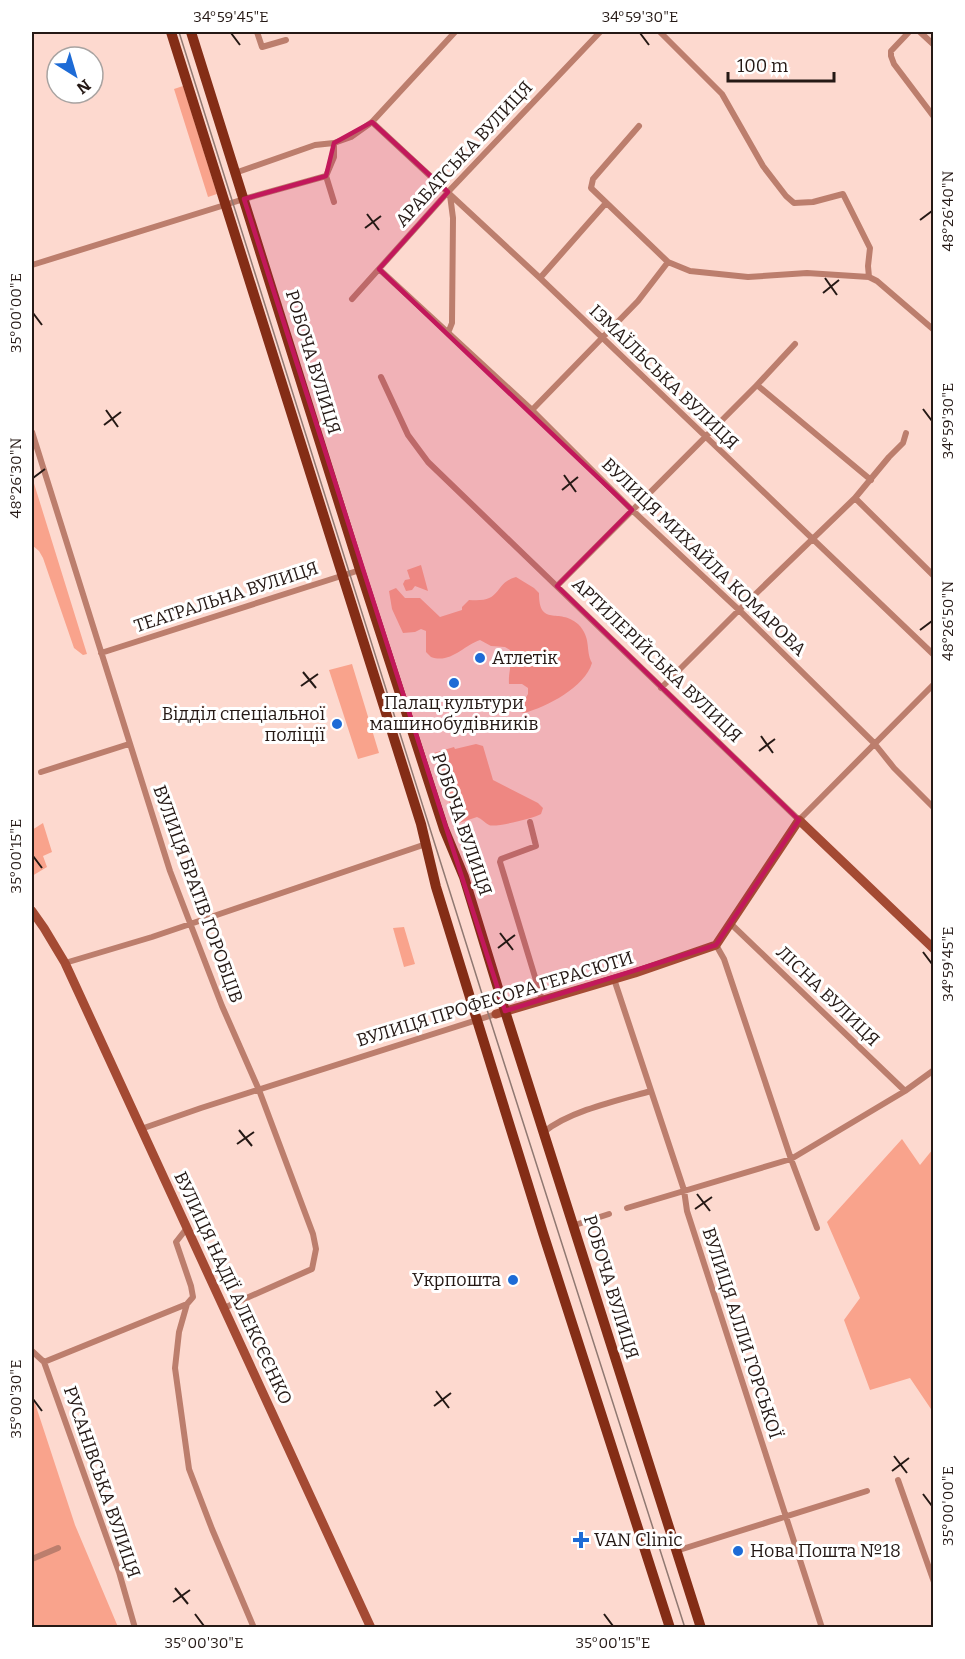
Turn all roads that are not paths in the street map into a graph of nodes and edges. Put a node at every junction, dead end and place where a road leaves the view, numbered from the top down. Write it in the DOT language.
graph roads {
  1 [pos="171,32"];
  2 [pos="191,32"];
  3 [pos="257,32"];
  4 [pos="455,32"];
  5 [pos="600,32"];
  6 [pos="660,32"];
  7 [pos="909,32"];
  8 [pos="920,32"];
  9 [pos="286,40"];
  10 [pos="933,45"];
  11 [pos="933,117"];
  12 [pos="372,122"];
  13 [pos="639,126"];
  14 [pos="334,142"];
  15 [pos="235,172"];
  16 [pos="326,176"];
  17 [pos="449,193"];
  18 [pos="244,199"];
  19 [pos="334,202"];
  20 [pos="606,203"];
  21 [pos="226,205"];
  22 [pos="668,262"];
  23 [pos="32,265"];
  24 [pos="379,269"];
  25 [pos="869,277"];
  26 [pos="540,278"];
  27 [pos="352,299"];
  28 [pos="933,330"];
  29 [pos="448,333"];
  30 [pos="603,337"];
  31 [pos="795,344"];
  32 [pos="381,377"];
  33 [pos="757,385"];
  34 [pos="532,411"];
  35 [pos="32,432"];
  36 [pos="906,433"];
  37 [pos="705,438"];
  38 [pos="871,480"];
  39 [pos="855,498"];
  40 [pos="632,510"];
  41 [pos="813,540"];
  42 [pos="360,570"];
  43 [pos="343,576"];
  44 [pos="933,576"];
  45 [pos="557,586"];
  46 [pos="739,610"];
  47 [pos="101,653"];
  48 [pos="933,655"];
  49 [pos="933,684"];
  50 [pos="661,688"];
  51 [pos="874,743"];
  52 [pos="129,744"];
  53 [pos="41,772"];
  54 [pos="933,808"];
  55 [pos="799,820"];
  56 [pos="530,822"];
  57 [pos="427,844"];
  58 [pos="32,911"];
  59 [pos="730,922"];
  60 [pos="189,923"];
  61 [pos="716,945"];
  62 [pos="933,949"];
  63 [pos="65,963"];
  64 [pos="614,979"];
  65 [pos="542,1000"];
  66 [pos="501,1012"];
  67 [pos="477,1020"];
  68 [pos="933,1070"];
  69 [pos="259,1090"];
  70 [pos="651,1091"];
  71 [pos="905,1091"];
  72 [pos="141,1129"];
  73 [pos="544,1132"];
  74 [pos="791,1159"];
  75 [pos="684,1190"];
  76 [pos="627,1208"];
  77 [pos="609,1214"];
  78 [pos="574,1225"];
  79 [pos="187,1228"];
  80 [pos="817,1228"];
  81 [pos="187,1304"];
  82 [pos="224,1308"];
  83 [pos="32,1351"];
  84 [pos="44,1362"];
  85 [pos="898,1480"];
  86 [pos="867,1491"];
  87 [pos="785,1517"];
  88 [pos="58,1548"];
  89 [pos="676,1551"];
  90 [pos="32,1558"];
  91 [pos="933,1580"];
  92 [pos="135,1628"];
  93 [pos="254,1628"];
  94 [pos="371,1628"];
  95 [pos="670,1628"];
  96 [pos="701,1628"];
  97 [pos="822,1628"];
  1 -- 21 [label="main road, РОБОЧА ВУЛИЦЯ"];
  2 -- 15 [label="main road, РОБОЧА ВУЛИЦЯ"];
  3 -- 9 [label="street"];
  4 -- 12 [label="street"];
  5 -- 17 [label="street, АРАБАТСЬКА ВУЛИЦЯ"];
  6 -- 25 [label="street"];
  7 -- 11 [label="street"];
  8 -- 10 [label="street"];
  12 -- 14 [label="street"];
  12 -- 17 [label="street, ІЗМАЇЛЬСЬКА ВУЛИЦЯ"];
  13 -- 20 [label="street"];
  14 -- 15 [label="street"];
  14 -- 16 [label="street"];
  15 -- 18 [label="main road, РОБОЧА ВУЛИЦЯ"];
  16 -- 18 [label="street"];
  16 -- 19 [label="street"];
  17 -- 24 [label="street, АРАБАТСЬКА ВУЛИЦЯ"];
  17 -- 26 [label="street, ІЗМАЇЛЬСЬКА ВУЛИЦЯ"];
  17 -- 29 [label="street"];
  18 -- 21 [label="street"];
  18 -- 42 [label="main road, РОБОЧА ВУЛИЦЯ"];
  20 -- 22 [label="street"];
  20 -- 26 [label="street"];
  21 -- 23 [label="street"];
  21 -- 43 [label="main road, РОБОЧА ВУЛИЦЯ"];
  22 -- 25 [label="street"];
  22 -- 30 [label="street"];
  24 -- 27 [label="street, АРАБАТСЬКА ВУЛИЦЯ"];
  24 -- 29 [label="street, ВУЛИЦЯ МИХАЙЛА КОМАРОВА"];
  25 -- 28 [label="street"];
  26 -- 30 [label="street, ІЗМАЇЛЬСЬКА ВУЛИЦЯ"];
  29 -- 34 [label="street, ВУЛИЦЯ МИХАЙЛА КОМАРОВА"];
  30 -- 34 [label="street"];
  30 -- 37 [label="street, ІЗМАЇЛЬСЬКА ВУЛИЦЯ"];
  31 -- 33 [label="street"];
  32 -- 45 [label="street, АРТИЛЕРІЙСЬКА ВУЛИЦЯ"];
  33 -- 37 [label="street"];
  33 -- 38 [label="street"];
  34 -- 40 [label="street, ВУЛИЦЯ МИХАЙЛА КОМАРОВА"];
  35 -- 47 [label="street, ВУЛИЦЯ БРАТІВ ГОРОБЦІВ"];
  36 -- 38 [label="street"];
  37 -- 40 [label="street"];
  37 -- 41 [label="street, ІЗМАЇЛЬСЬКА ВУЛИЦЯ"];
  38 -- 39 [label="street"];
  39 -- 41 [label="street"];
  39 -- 44 [label="street"];
  40 -- 45 [label="street"];
  40 -- 46 [label="street, ВУЛИЦЯ МИХАЙЛА КОМАРОВА"];
  41 -- 46 [label="street"];
  41 -- 48 [label="street, ІЗМАЇЛЬСЬКА ВУЛИЦЯ"];
  42 -- 43 [label="street, ТЕАТРАЛЬНА ВУЛИЦЯ"];
  42 -- 66 [label="main road, РОБОЧА ВУЛИЦЯ"];
  43 -- 47 [label="street, ТЕАТРАЛЬНА ВУЛИЦЯ"];
  43 -- 57 [label="main road, РОБОЧА ВУЛИЦЯ"];
  45 -- 50 [label="street, АРТИЛЕРІЙСЬКА ВУЛИЦЯ"];
  46 -- 50 [label="street"];
  46 -- 51 [label="street, ВУЛИЦЯ МИХАЙЛА КОМАРОВА"];
  47 -- 52 [label="street, ВУЛИЦЯ БРАТІВ ГОРОБЦІВ"];
  49 -- 51 [label="street"];
  50 -- 55 [label="street, АРТИЛЕРІЙСЬКА ВУЛИЦЯ"];
  51 -- 54 [label="street, ВУЛИЦЯ МИХАЙЛА КОМАРОВА"];
  51 -- 55 [label="street"];
  52 -- 53 [label="street"];
  52 -- 60 [label="street, ВУЛИЦЯ БРАТІВ ГОРОБЦІВ"];
  55 -- 59 [label="street"];
  55 -- 62 [label="street, АРТИЛЕРІЙСЬКА ВУЛИЦЯ"];
  56 -- 65 [label="street"];
  57 -- 60 [label="street"];
  57 -- 67 [label="main road, РОБОЧА ВУЛИЦЯ"];
  58 -- 63 [label="street, ВУЛИЦЯ НАДІЇ АЛЕКСЄЄНКО"];
  59 -- 61 [label="street"];
  59 -- 71 [label="street, ЛІСНА ВУЛИЦЯ"];
  60 -- 63 [label="street"];
  60 -- 69 [label="street, ВУЛИЦЯ БРАТІВ ГОРОБЦІВ"];
  61 -- 64 [label="street, ВУЛИЦЯ ПРОФЕСОРА ГЕРАСЮТИ"];
  61 -- 74 [label="street"];
  63 -- 72 [label="street, ВУЛИЦЯ НАДІЇ АЛЕКСЄЄНКО"];
  64 -- 65 [label="street, ВУЛИЦЯ ПРОФЕСОРА ГЕРАСЮТИ"];
  64 -- 70 [label="street, ВУЛИЦЯ АЛЛИ ГОРСЬКОЇ"];
  65 -- 66 [label="street, ВУЛИЦЯ ПРОФЕСОРА ГЕРАСЮТИ"];
  66 -- 67 [label="street, ВУЛИЦЯ ПРОФЕСОРА ГЕРАСЮТИ"];
  66 -- 73 [label="main road, РОБОЧА ВУЛИЦЯ"];
  67 -- 69 [label="street, ВУЛИЦЯ ПРОФЕСОРА ГЕРАСЮТИ"];
  67 -- 95 [label="main road, РОБОЧА ВУЛИЦЯ"];
  68 -- 71 [label="street"];
  69 -- 72 [label="street, ВУЛИЦЯ ПРОФЕСОРА ГЕРАСЮТИ"];
  69 -- 82 [label="street, ВУЛИЦЯ БРАТІВ ГОРОБЦІВ"];
  70 -- 73 [label="street"];
  70 -- 75 [label="street, ВУЛИЦЯ АЛЛИ ГОРСЬКОЇ"];
  71 -- 74 [label="street"];
  72 -- 79 [label="street, ВУЛИЦЯ НАДІЇ АЛЕКСЄЄНКО"];
  73 -- 78 [label="main road, РОБОЧА ВУЛИЦЯ"];
  74 -- 75 [label="street"];
  74 -- 80 [label="street"];
  75 -- 76 [label="street"];
  75 -- 87 [label="street, ВУЛИЦЯ АЛЛИ ГОРСЬКОЇ"];
  77 -- 78 [label="street"];
  78 -- 89 [label="main road, РОБОЧА ВУЛИЦЯ"];
  79 -- 81 [label="street"];
  79 -- 82 [label="street, ВУЛИЦЯ НАДІЇ АЛЕКСЄЄНКО"];
  81 -- 84 [label="street"];
  81 -- 93 [label="street"];
  82 -- 94 [label="street, ВУЛИЦЯ НАДІЇ АЛЕКСЄЄНКО"];
  83 -- 84 [label="street, РУСАНІВСЬКА ВУЛИЦЯ"];
  84 -- 92 [label="street, РУСАНІВСЬКА ВУЛИЦЯ"];
  85 -- 91 [label="street"];
  86 -- 87 [label="street"];
  87 -- 89 [label="street"];
  87 -- 97 [label="street, ВУЛИЦЯ АЛЛИ ГОРСЬКОЇ"];
  88 -- 90 [label="street"];
  89 -- 96 [label="main road, РОБОЧА ВУЛИЦЯ"];
}
